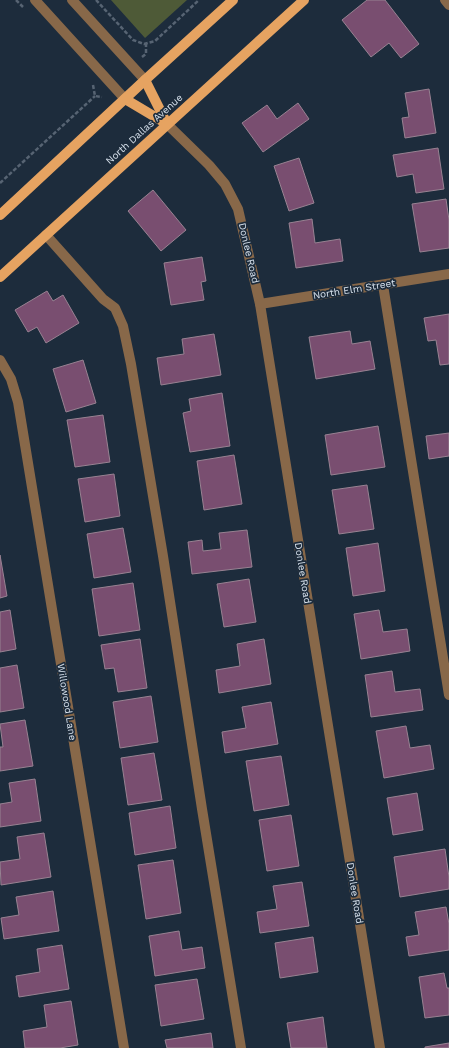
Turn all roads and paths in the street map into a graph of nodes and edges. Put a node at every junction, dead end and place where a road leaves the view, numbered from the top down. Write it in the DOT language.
graph roads {
  1 [pos="35,0"];
  2 [pos="72,0"];
  3 [pos="96,0"];
  4 [pos="200,0"];
  5 [pos="233,0"];
  6 [pos="304,0"];
  7 [pos="445,0"];
  8 [pos="449,5"];
  9 [pos="145,80"];
  10 [pos="95,96"];
  11 [pos="125,99"];
  12 [pos="167,124"];
  13 [pos="0,184"];
  14 [pos="0,215"];
  15 [pos="46,234"];
  16 [pos="449,274"];
  17 [pos="0,277"];
  18 [pos="383,285"];
  19 [pos="260,304"];
  20 [pos="0,360"];
  21 [pos="449,695"];
  22 [pos="124,1048"];
  23 [pos="242,1048"];
  24 [pos="380,1048"];
  1 -- 11 [label="street"];
  2 -- 9 [label="street"];
  3 -- 4 [label="path"];
  5 -- 9 [label="main road"];
  6 -- 12 [label="main road, North Dallas Avenue"];
  7 -- 8 [label="street"];
  9 -- 11 [label="main road"];
  9 -- 12 [label="main road"];
  10 -- 13 [label="path"];
  11 -- 12 [label="main road"];
  11 -- 14 [label="main road"];
  12 -- 15 [label="main road, North Dallas Avenue"];
  12 -- 19 [label="street, Donlee Road"];
  15 -- 17 [label="main road, North Dallas Avenue"];
  15 -- 23 [label="street"];
  16 -- 18 [label="street, North Elm Street"];
  18 -- 19 [label="street, North Elm Street"];
  18 -- 21 [label="street"];
  19 -- 24 [label="street, Donlee Road"];
  20 -- 22 [label="street, Willowood Lane"];
}
